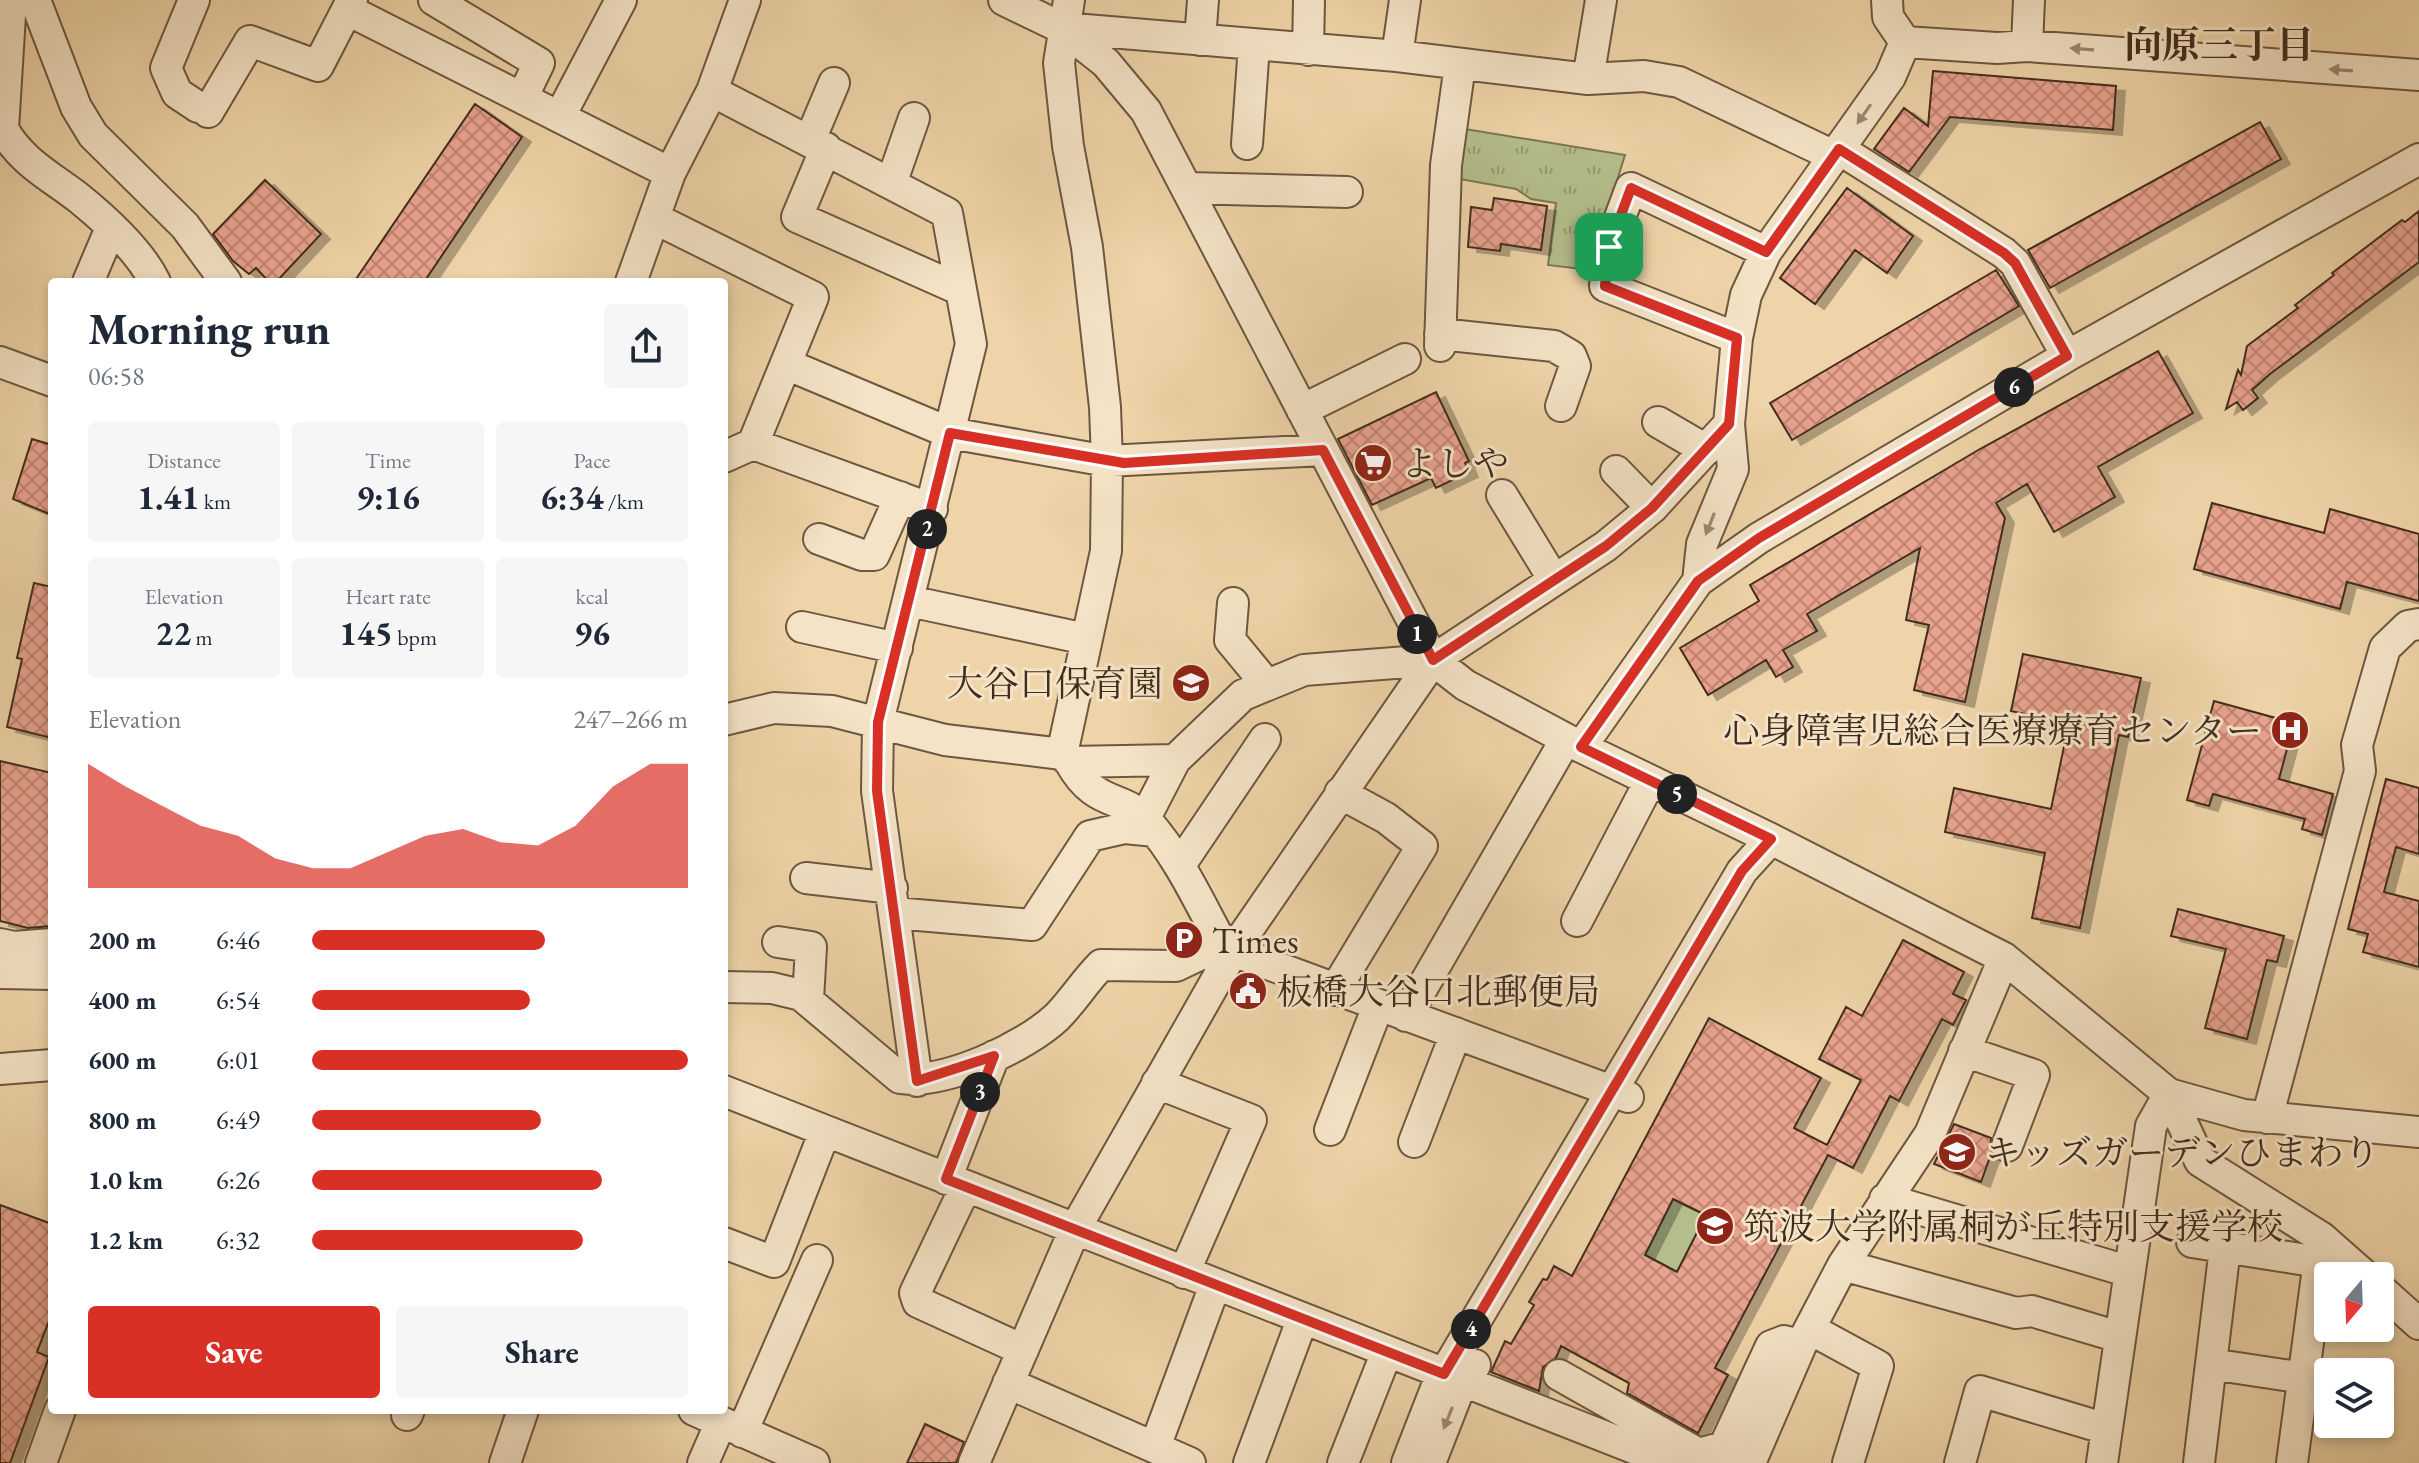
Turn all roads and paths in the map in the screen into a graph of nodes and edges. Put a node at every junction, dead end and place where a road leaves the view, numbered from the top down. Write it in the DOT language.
graph roads {
  1 [pos="7,0"];
  2 [pos="35,0"];
  3 [pos="194,0"];
  4 [pos="434,0"];
  5 [pos="622,0"];
  6 [pos="632,0"];
  7 [pos="745,0"];
  8 [pos="1004,0"];
  9 [pos="1203,0"];
  10 [pos="1309,0"];
  11 [pos="1405,0"];
  12 [pos="1601,0"];
  13 [pos="1887,0"];
  14 [pos="2029,0"];
  15 [pos="350,5"];
  16 [pos="1065,14"];
  17 [pos="1200,40"];
  18 [pos="1905,42"];
  19 [pos="1254,45"];
  20 [pos="2027,46"];
  21 [pos="1308,50"];
  22 [pos="1397,56"];
  23 [pos="1460,65"];
  24 [pos="2419,75"];
  25 [pos="1588,79"];
  26 [pos="834,83"];
  27 [pos="712,91"];
  28 [pos="522,98"];
  29 [pos="560,116"];
  30 [pos="914,118"];
  31 [pos="1,131"];
  32 [pos="818,144"];
  33 [pos="1247,144"];
  34 [pos="1837,153"];
  35 [pos="2419,159"];
  36 [pos="670,173"];
  37 [pos="892,181"];
  38 [pos="1187,188"];
  39 [pos="1347,192"];
  40 [pos="656,219"];
  41 [pos="111,228"];
  42 [pos="1766,252"];
  43 [pos="90,278"];
  44 [pos="153,278"];
  45 [pos="223,278"];
  46 [pos="633,278"];
  47 [pos="961,290"];
  48 [pos="1737,338"];
  49 [pos="2067,356"];
  50 [pos="1405,359"];
  51 [pos="0,362"];
  52 [pos="786,364"];
  53 [pos="48,375"];
  54 [pos="1561,406"];
  55 [pos="1302,410"];
  56 [pos="1658,422"];
  57 [pos="1729,424"];
  58 [pos="950,433"];
  59 [pos="753,444"];
  60 [pos="1323,450"];
  61 [pos="1706,450"];
  62 [pos="728,455"];
  63 [pos="1107,461"];
  64 [pos="1616,471"];
  65 [pos="1502,495"];
  66 [pos="900,497"];
  67 [pos="1652,508"];
  68 [pos="932,509"];
  69 [pos="819,539"];
  70 [pos="1554,580"];
  71 [pos="1698,581"];
  72 [pos="909,601"];
  73 [pos="1233,603"];
  74 [pos="2419,624"];
  75 [pos="802,627"];
  76 [pos="1086,639"];
  77 [pos="897,648"];
  78 [pos="1433,660"];
  79 [pos="1267,685"];
  80 [pos="728,719"];
  81 [pos="878,722"];
  82 [pos="1265,739"];
  83 [pos="1574,743"];
  84 [pos="1066,758"];
  85 [pos="1175,760"];
  86 [pos="1650,781"];
  87 [pos="1340,793"];
  88 [pos="1150,825"];
  89 [pos="1771,839"];
  90 [pos="1180,865"];
  91 [pos="806,878"];
  92 [pos="893,901"];
  93 [pos="1577,921"];
  94 [pos="778,942"];
  95 [pos="0,944"];
  96 [pos="48,944"];
  97 [pos="1227,947"];
  98 [pos="2004,958"];
  99 [pos="0,973"];
  100 [pos="48,974"];
  101 [pos="728,987"];
  102 [pos="1335,990"];
  103 [pos="808,1000"];
  104 [pos="1378,1006"];
  105 [pos="1406,1016"];
  106 [pos="1456,1033"];
  107 [pos="1964,1051"];
  108 [pos="994,1056"];
  109 [pos="48,1065"];
  110 [pos="0,1069"];
  111 [pos="917,1081"];
  112 [pos="1157,1083"];
  113 [pos="728,1093"];
  114 [pos="1621,1094"];
  115 [pos="2169,1094"];
  116 [pos="2267,1118"];
  117 [pos="1330,1130"];
  118 [pos="825,1131"];
  119 [pos="2419,1132"];
  120 [pos="1414,1142"];
  121 [pos="2007,1146"];
  122 [pos="956,1183"];
  123 [pos="1885,1199"];
  124 [pos="1075,1229"];
  125 [pos="2192,1242"];
  126 [pos="728,1245"];
  127 [pos="2225,1248"];
  128 [pos="2320,1250"];
  129 [pos="817,1260"];
  130 [pos="2341,1262"];
  131 [pos="1843,1265"];
  132 [pos="2127,1271"];
  133 [pos="1184,1273"];
  134 [pos="1215,1285"];
  135 [pos="2394,1302"];
  136 [pos="1302,1320"];
  137 [pos="2419,1324"];
  138 [pos="1805,1337"];
  139 [pos="2119,1337"];
  140 [pos="1023,1350"];
  141 [pos="1386,1354"];
  142 [pos="2211,1364"];
  143 [pos="1559,1375"];
  144 [pos="1454,1378"];
  145 [pos="2304,1378"];
  146 [pos="1008,1383"];
  147 [pos="728,1406"];
  148 [pos="59,1414"];
  149 [pos="522,1414"];
  150 [pos="719,1421"];
  151 [pos="2107,1429"];
  152 [pos="1155,1447"];
  153 [pos="1724,1447"];
  154 [pos="51,1459"];
  155 [pos="797,1460"];
  156 [pos="1751,1461"];
  157 [pos="1185,1462"];
  158 [pos="505,1463"];
  159 [pos="703,1463"];
  160 [pos="974,1463"];
  161 [pos="1249,1463"];
  162 [pos="1343,1463"];
  163 [pos="1407,1463"];
  164 [pos="1430,1463"];
  165 [pos="1672,1463"];
  166 [pos="1848,1463"];
  167 [pos="1960,1463"];
  168 [pos="2102,1463"];
  169 [pos="2199,1463"];
  170 [pos="2292,1463"];
  1 -- 31 [label="street"];
  2 -- 45 [label="street"];
  3 -- 15 [label="street"];
  4 -- 28 [label="street"];
  5 -- 6 [label="street"];
  5 -- 29 [label="street"];
  7 -- 27 [label="street"];
  8 -- 16 [label="street"];
  9 -- 17 [label="street"];
  10 -- 21 [label="street"];
  11 -- 22 [label="street"];
  12 -- 25 [label="street"];
  13 -- 18 [label="street"];
  14 -- 20 [label="street"];
  15 -- 28 [label="street"];
  16 -- 17 [label="street"];
  16 -- 38 [label="street"];
  16 -- 63 [label="street"];
  17 -- 19 [label="street"];
  18 -- 20 [label="street"];
  18 -- 34 [label="street, one-way"];
  19 -- 21 [label="street"];
  19 -- 33 [label="street"];
  24 -- 20 [label="street, one-way"];
  21 -- 22 [label="street"];
  22 -- 23 [label="street"];
  23 -- 25 [label="street"];
  23 -- 54 [label="street"];
  25 -- 34 [label="street"];
  26 -- 32 [label="street"];
  27 -- 32 [label="street"];
  27 -- 36 [label="street"];
  28 -- 29 [label="street"];
  29 -- 36 [label="street"];
  30 -- 37 [label="street"];
  31 -- 41 [label="street"];
  32 -- 37 [label="street"];
  32 -- 47 [label="street"];
  34 -- 42 [label="street"];
  34 -- 49 [label="street"];
  35 -- 49 [label="street"];
  36 -- 40 [label="street"];
  37 -- 47 [label="street"];
  38 -- 39 [label="street"];
  38 -- 55 [label="street"];
  40 -- 46 [label="street"];
  40 -- 52 [label="street"];
  41 -- 43 [label="street"];
  41 -- 44 [label="street"];
  42 -- 48 [label="street"];
  42 -- 48 [label="street"];
  47 -- 58 [label="street"];
  48 -- 57 [label="street"];
  49 -- 71 [label="street"];
  50 -- 55 [label="street"];
  51 -- 53 [label="street"];
  52 -- 58 [label="street"];
  52 -- 59 [label="street"];
  55 -- 60 [label="street"];
  56 -- 61 [label="street"];
  57 -- 61 [label="street"];
  57 -- 71 [label="street, one-way"];
  58 -- 63 [label="street"];
  58 -- 68 [label="street"];
  59 -- 62 [label="street"];
  59 -- 66 [label="street"];
  60 -- 63 [label="street"];
  60 -- 78 [label="street"];
  61 -- 67 [label="street"];
  63 -- 76 [label="street"];
  64 -- 67 [label="street"];
  65 -- 70 [label="street"];
  66 -- 68 [label="street"];
  66 -- 69 [label="street"];
  67 -- 70 [label="street"];
  68 -- 72 [label="street"];
  70 -- 78 [label="street"];
  71 -- 83 [label="street"];
  72 -- 76 [label="street"];
  72 -- 77 [label="street"];
  73 -- 79 [label="street"];
  74 -- 116 [label="street"];
  75 -- 77 [label="street"];
  76 -- 84 [label="street"];
  77 -- 81 [label="street"];
  78 -- 79 [label="street"];
  78 -- 83 [label="street"];
  78 -- 87 [label="street"];
  79 -- 85 [label="street"];
  80 -- 81 [label="street"];
  81 -- 84 [label="street"];
  81 -- 92 [label="street"];
  82 -- 90 [label="street"];
  83 -- 86 [label="street"];
  83 -- 105 [label="street"];
  84 -- 85 [label="street"];
  84 -- 88 [label="street"];
  85 -- 88 [label="street"];
  86 -- 89 [label="street"];
  86 -- 93 [label="street"];
  87 -- 97 [label="street"];
  87 -- 102 [label="street"];
  88 -- 90 [label="street"];
  88 -- 92 [label="street"];
  89 -- 98 [label="street"];
  89 -- 114 [label="street"];
  90 -- 97 [label="street"];
  91 -- 92 [label="street"];
  92 -- 111 [label="street"];
  94 -- 103 [label="street"];
  95 -- 96 [label="street"];
  97 -- 102 [label="street"];
  97 -- 108 [label="street"];
  97 -- 112 [label="street"];
  98 -- 107 [label="street"];
  98 -- 115 [label="street"];
  99 -- 100 [label="street"];
  101 -- 103 [label="street"];
  102 -- 104 [label="street"];
  103 -- 111 [label="street"];
  104 -- 105 [label="street"];
  104 -- 117 [label="street"];
  105 -- 106 [label="street"];
  106 -- 114 [label="street"];
  106 -- 120 [label="street"];
  107 -- 121 [label="street"];
  107 -- 123 [label="street"];
  108 -- 111 [label="street"];
  108 -- 122 [label="street"];
  109 -- 110 [label="street"];
  112 -- 124 [label="street"];
  112 -- 133 [label="street"];
  113 -- 118 [label="street"];
  114 -- 144 [label="street"];
  115 -- 116 [label="street"];
  115 -- 128 [label="street"];
  115 -- 132 [label="street"];
  116 -- 119 [label="street"];
  118 -- 122 [label="street"];
  118 -- 126 [label="street"];
  122 -- 124 [label="street"];
  122 -- 140 [label="street"];
  123 -- 131 [label="street"];
  123 -- 132 [label="street"];
  124 -- 133 [label="street"];
  124 -- 140 [label="street"];
  125 -- 127 [label="street"];
  127 -- 128 [label="street"];
  127 -- 142 [label="street"];
  128 -- 130 [label="street"];
  128 -- 145 [label="street"];
  129 -- 147 [label="street"];
  131 -- 138 [label="street"];
  131 -- 139 [label="street"];
  132 -- 139 [label="street"];
  133 -- 134 [label="street"];
  134 -- 136 [label="street"];
  134 -- 152 [label="street"];
  135 -- 137 [label="street"];
  136 -- 141 [label="street"];
  136 -- 161 [label="street"];
  138 -- 153 [label="street"];
  138 -- 156 [label="street"];
  138 -- 166 [label="street"];
  139 -- 151 [label="street"];
  140 -- 146 [label="street"];
  141 -- 144 [label="street"];
  141 -- 162 [label="street"];
  142 -- 145 [label="street"];
  142 -- 169 [label="street"];
  143 -- 153 [label="street"];
  144 -- 163 [label="street"];
  144 -- 164 [label="street, one-way"];
  144 -- 165 [label="street"];
  145 -- 170 [label="street"];
  146 -- 152 [label="street"];
  146 -- 160 [label="street"];
  148 -- 154 [label="street"];
  149 -- 158 [label="street"];
  150 -- 155 [label="street"];
  150 -- 159 [label="street"];
  151 -- 167 [label="street"];
  151 -- 168 [label="street"];
  152 -- 157 [label="street"];
  153 -- 156 [label="street"];
}
